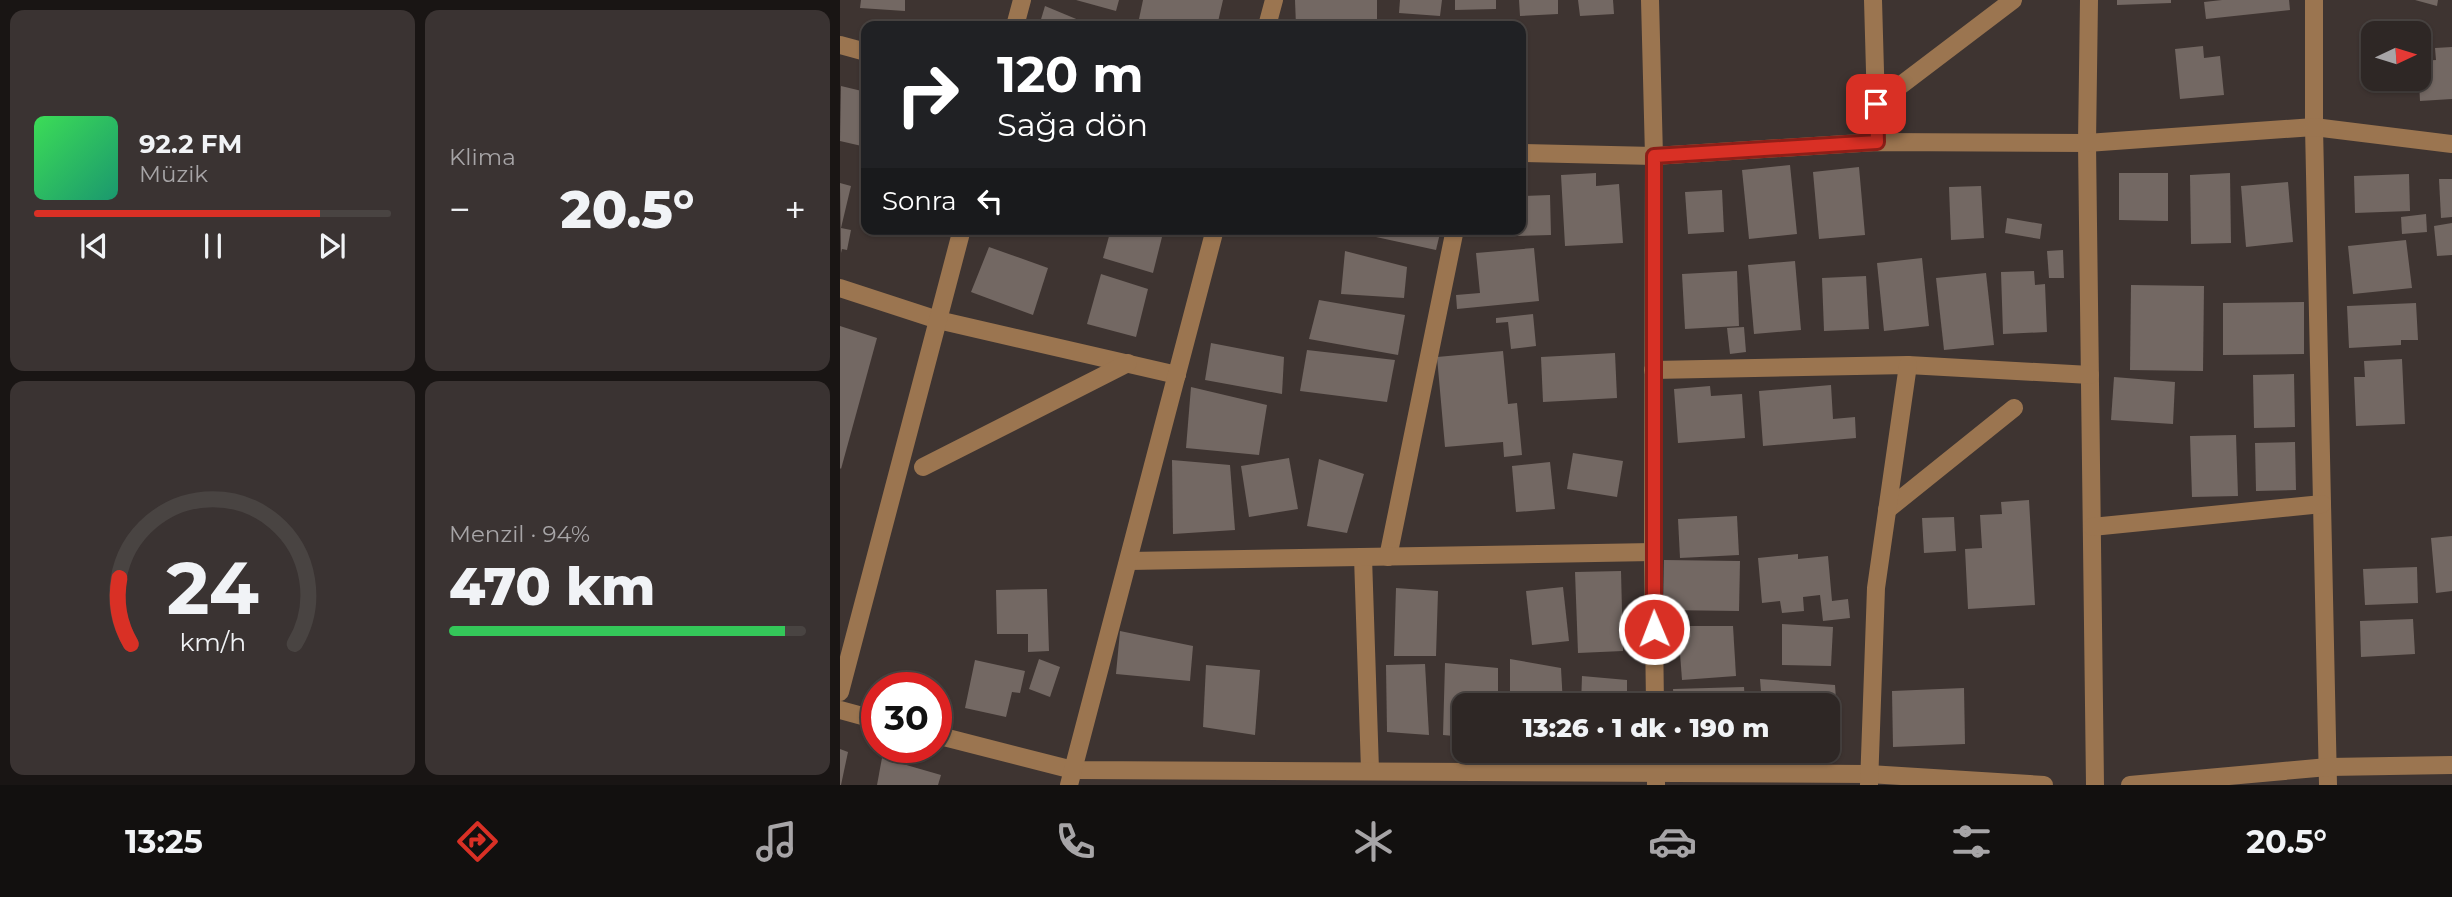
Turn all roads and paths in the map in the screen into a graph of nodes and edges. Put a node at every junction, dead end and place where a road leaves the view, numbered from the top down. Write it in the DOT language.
graph roads {
  1 [pos="1022,0"];
  2 [pos="1274,0"];
  3 [pos="1650,0"];
  4 [pos="1873,0"];
  5 [pos="2013,0"];
  6 [pos="2089,0"];
  7 [pos="2314,0"];
  8 [pos="1016,21"];
  9 [pos="1268,21"];
  10 [pos="840,45"];
  11 [pos="861,51"];
  12 [pos="1876,104"];
  13 [pos="2314,127"];
  14 [pos="1877,142"];
  15 [pos="2087,143"];
  16 [pos="2452,144"];
  17 [pos="1526,153"];
  18 [pos="1654,156"];
  19 [pos="960,235"];
  20 [pos="1213,235"];
  21 [pos="1454,235"];
  22 [pos="840,288"];
  23 [pos="938,320"];
  24 [pos="1128,363"];
  25 [pos="1908,365"];
  26 [pos="1653,370"];
  27 [pos="1177,375"];
  28 [pos="2090,375"];
  29 [pos="2014,408"];
  30 [pos="923,467"];
  31 [pos="2322,504"];
  32 [pos="1887,510"];
  33 [pos="2092,527"];
  34 [pos="1653,552"];
  35 [pos="1363,557"];
  36 [pos="1388,557"];
  37 [pos="1129,561"];
  38 [pos="840,692"];
  39 [pos="1655,693"];
  40 [pos="840,710"];
  41 [pos="861,716"];
  42 [pos="952,740"];
  43 [pos="2452,765"];
  44 [pos="1370,771"];
  45 [pos="2328,776"];
  46 [pos="1071,778"];
  47 [pos="1453,779"];
  48 [pos="1656,779"];
  49 [pos="1869,780"];
  50 [pos="2044,785"];
  51 [pos="2095,785"];
  52 [pos="2130,785"];
  1 -- 8 [label="street"];
  2 -- 9 [label="street"];
  3 -- 18 [label="street"];
  4 -- 12 [label="street"];
  5 -- 12 [label="street"];
  6 -- 15 [label="street"];
  7 -- 13 [label="street"];
  10 -- 11 [label="street"];
  12 -- 14 [label="street"];
  13 -- 15 [label="street"];
  13 -- 16 [label="street"];
  13 -- 31 [label="street"];
  14 -- 15 [label="street"];
  14 -- 18 [label="street"];
  15 -- 28 [label="street"];
  17 -- 18 [label="street"];
  18 -- 26 [label="street"];
  19 -- 23 [label="street"];
  20 -- 27 [label="street"];
  21 -- 36 [label="street"];
  22 -- 23 [label="street"];
  23 -- 24 [label="street"];
  23 -- 38 [label="street"];
  24 -- 27 [label="street"];
  24 -- 30 [label="street"];
  25 -- 26 [label="street"];
  25 -- 28 [label="street"];
  25 -- 32 [label="street"];
  26 -- 34 [label="street"];
  27 -- 37 [label="street"];
  28 -- 33 [label="street"];
  29 -- 32 [label="street"];
  31 -- 33 [label="street"];
  31 -- 45 [label="street"];
  32 -- 49 [label="street"];
  33 -- 51 [label="street"];
  34 -- 36 [label="street"];
  34 -- 39 [label="street"];
  35 -- 36 [label="street"];
  35 -- 37 [label="street"];
  35 -- 44 [label="street"];
  37 -- 46 [label="street"];
  40 -- 41 [label="street"];
  42 -- 46 [label="street"];
  43 -- 45 [label="street"];
  44 -- 46 [label="street"];
  44 -- 47 [label="street"];
  45 -- 52 [label="street"];
  47 -- 48 [label="street"];
  48 -- 49 [label="street"];
  49 -- 50 [label="street"];
}
